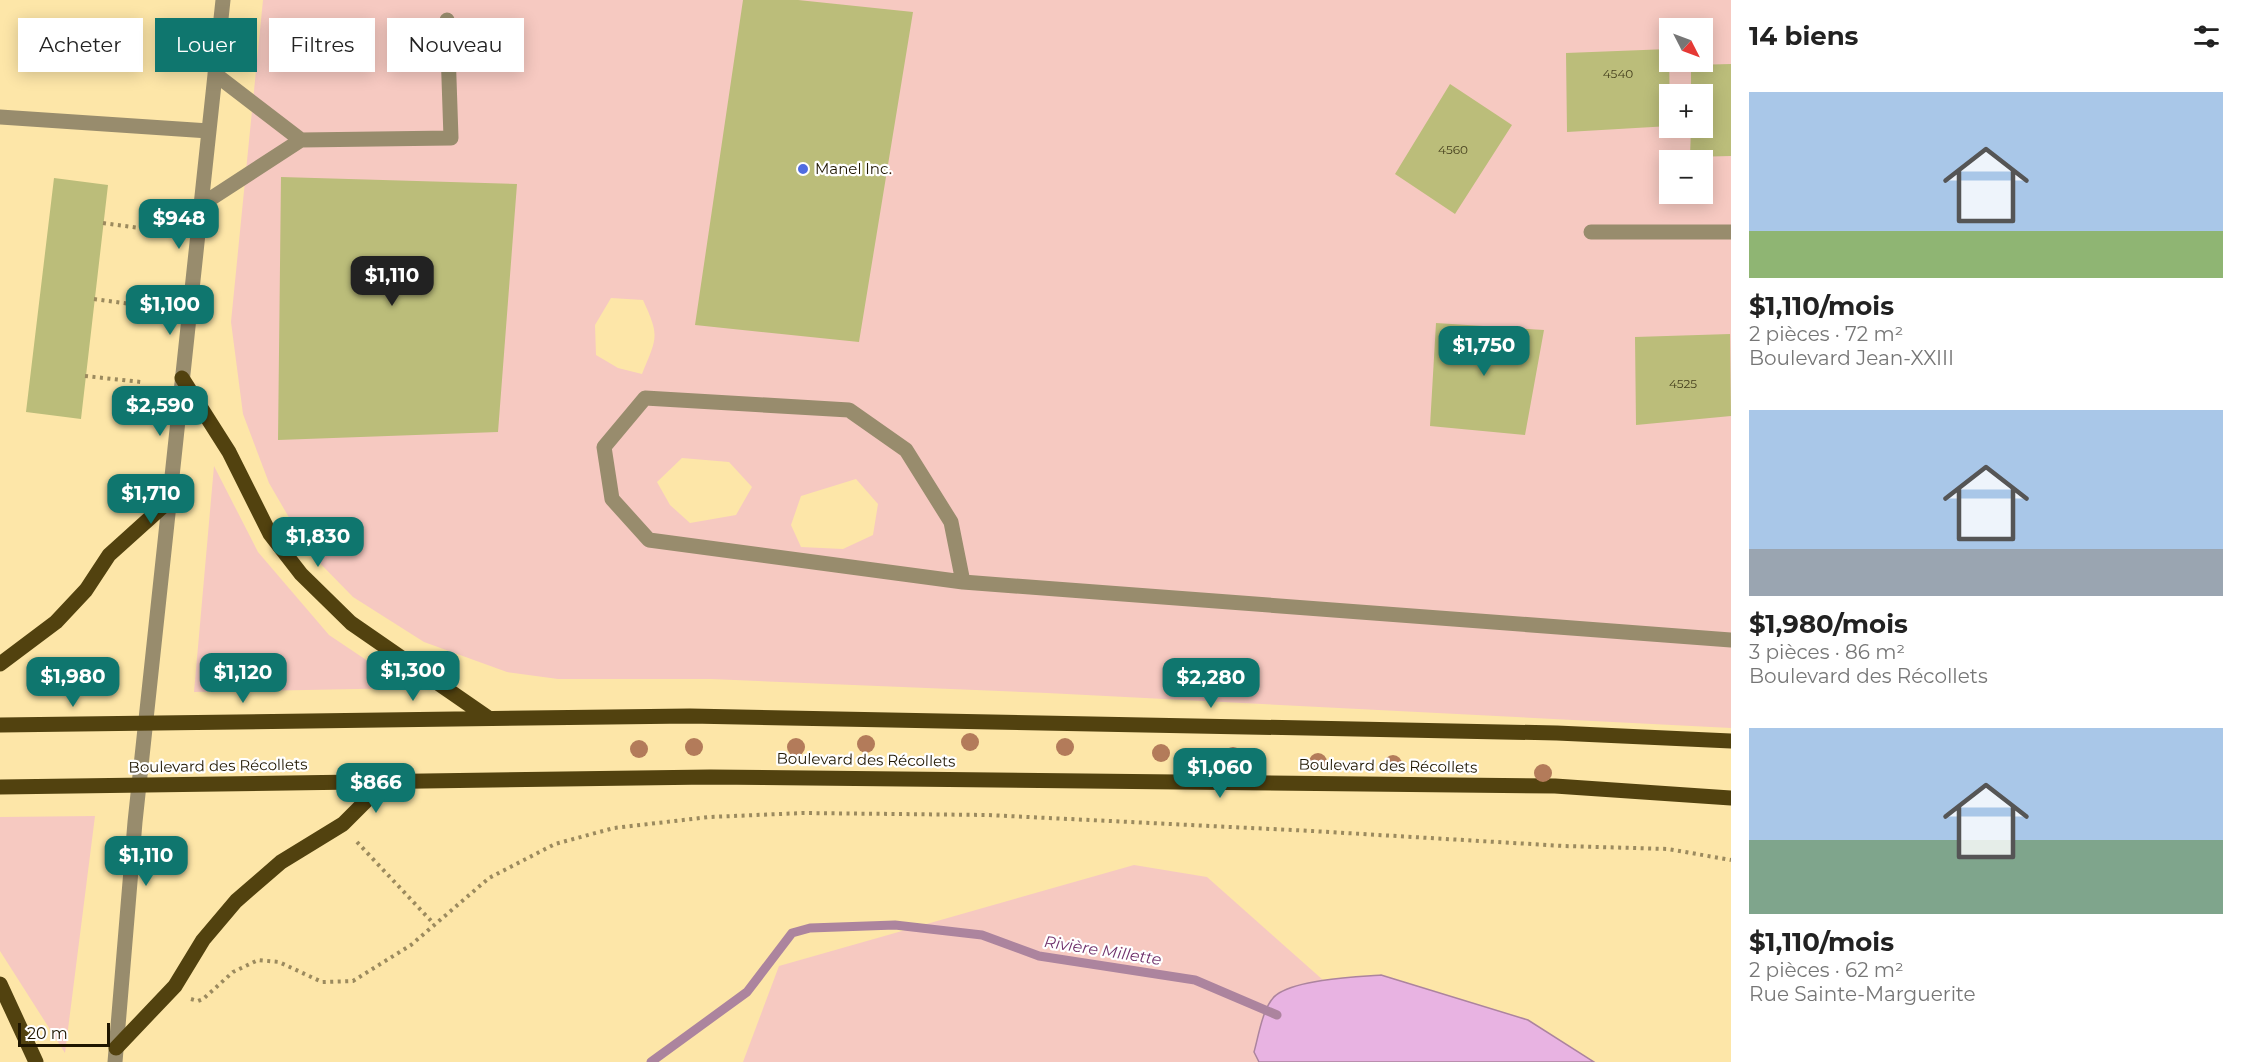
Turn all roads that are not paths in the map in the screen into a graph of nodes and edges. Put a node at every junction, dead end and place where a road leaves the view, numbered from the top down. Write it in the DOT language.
graph roads {
  1 [pos="223,0"];
  2 [pos="449,72"];
  3 [pos="215,74"];
  4 [pos="0,117"];
  5 [pos="209,131"];
  6 [pos="301,140"];
  7 [pos="201,205"];
  8 [pos="1591,232"];
  9 [pos="1731,232"];
  10 [pos="182,378"];
  11 [pos="170,500"];
  12 [pos="963,582"];
  13 [pos="1731,640"];
  14 [pos="0,664"];
  15 [pos="487,717"];
  16 [pos="147,724"];
  17 [pos="0,725"];
  18 [pos="1731,741"];
  19 [pos="385,782"];
  20 [pos="139,784"];
  21 [pos="0,787"];
  22 [pos="1731,798"];
  23 [pos="0,984"];
  24 [pos="116,1055"];
  25 [pos="36,1062"];
  1 -- 3 [label="street"];
  2 -- 6 [label="street"];
  3 -- 5 [label="street"];
  3 -- 6 [label="street"];
  4 -- 5 [label="street"];
  5 -- 7 [label="street"];
  6 -- 7 [label="street"];
  7 -- 10 [label="street"];
  8 -- 9 [label="street"];
  10 -- 11 [label="street"];
  10 -- 15 [label="main road"];
  11 -- 14 [label="main road"];
  11 -- 16 [label="street"];
  12 -- 12 [label="street"];
  12 -- 13 [label="street"];
  15 -- 16 [label="main road"];
  15 -- 18 [label="main road"];
  16 -- 17 [label="main road"];
  16 -- 20 [label="street"];
  19 -- 20 [label="main road, Boulevard des Récollets"];
  19 -- 22 [label="main road, Boulevard des Récollets"];
  19 -- 24 [label="main road"];
  20 -- 21 [label="main road, Boulevard des Récollets"];
  20 -- 24 [label="street"];
  23 -- 25 [label="main road"];
}
